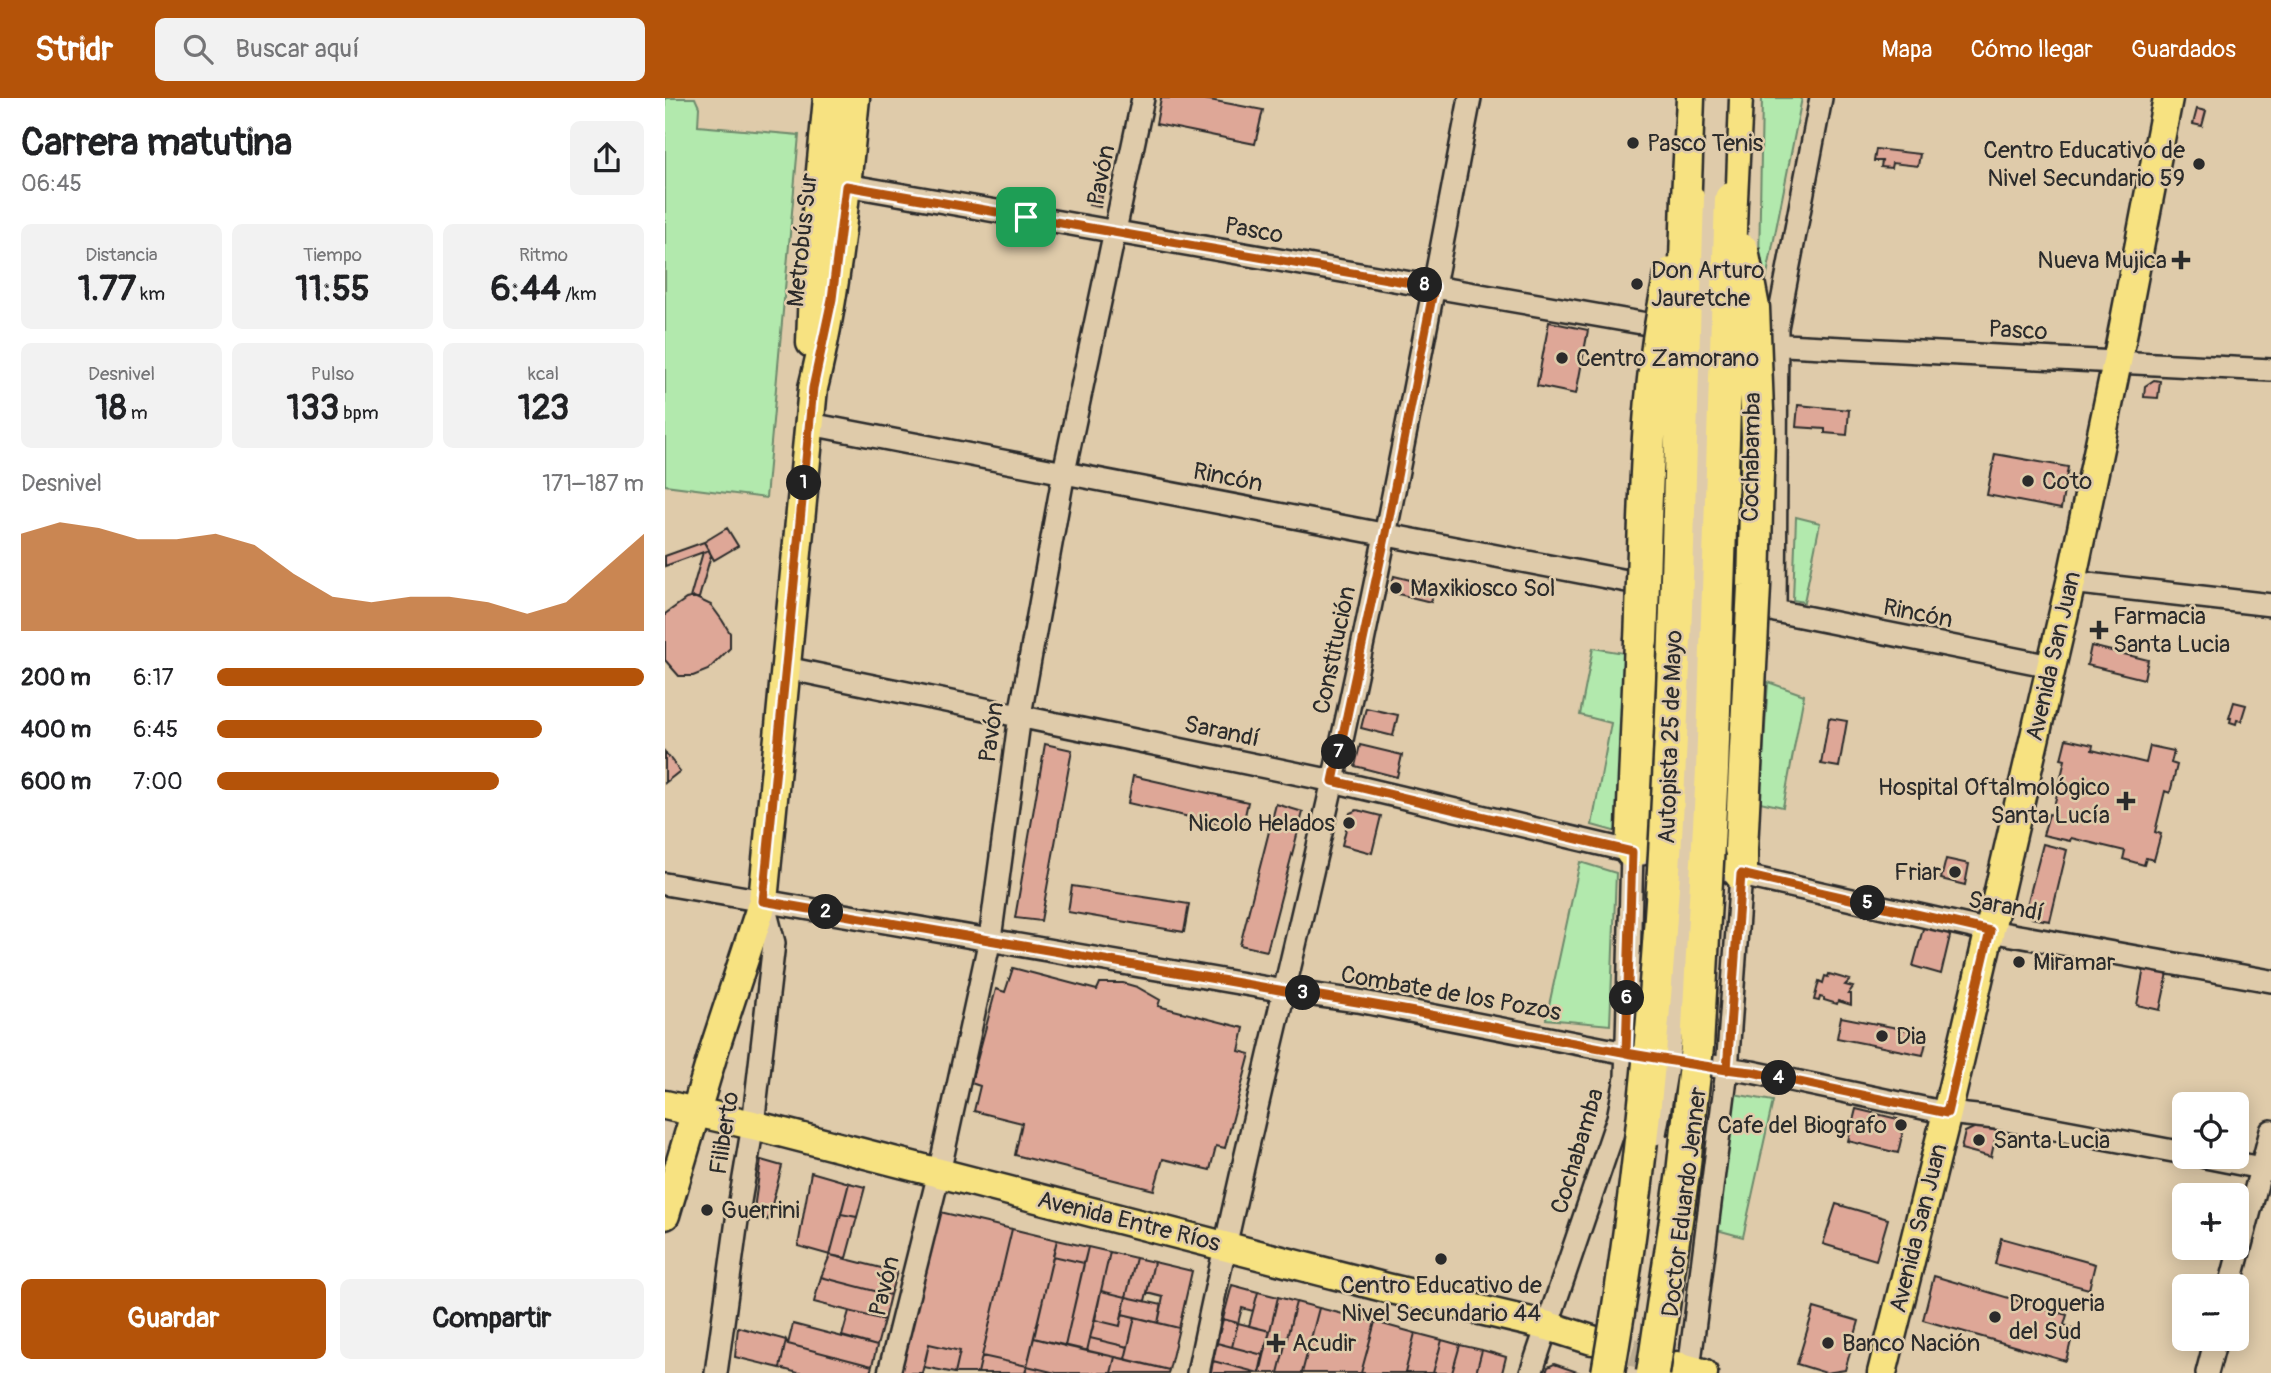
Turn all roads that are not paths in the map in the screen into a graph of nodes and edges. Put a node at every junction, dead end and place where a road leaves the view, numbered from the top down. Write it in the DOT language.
graph roads {
  1 [pos="828,98"];
  2 [pos="842,98"];
  3 [pos="855,98"];
  4 [pos="1143,98"];
  5 [pos="1470,98"];
  6 [pos="1682,98"];
  7 [pos="1693,98"];
  8 [pos="1717,98"];
  9 [pos="1736,98"];
  10 [pos="1743,98"];
  11 [pos="1821,98"];
  12 [pos="2168,98"];
  13 [pos="1691,150"];
  14 [pos="1734,150"];
  15 [pos="846,186"];
  16 [pos="1688,198"];
  17 [pos="1731,199"];
  18 [pos="1115,233"];
  19 [pos="1434,287"];
  20 [pos="1653,325"];
  21 [pos="1771,345"];
  22 [pos="2117,362"];
  23 [pos="2271,370"];
  24 [pos="813,388"];
  25 [pos="810,424"];
  26 [pos="1064,472"];
  27 [pos="1386,533"];
  28 [pos="2071,582"];
  29 [pos="1637,583"];
  30 [pos="2271,605"];
  31 [pos="1775,611"];
  32 [pos="2051,666"];
  33 [pos="786,668"];
  34 [pos="1020,715"];
  35 [pos="1695,748"];
  36 [pos="1333,781"];
  37 [pos="1638,854"];
  38 [pos="1738,865"];
  39 [pos="665,884"];
  40 [pos="763,901"];
  41 [pos="1990,931"];
  42 [pos="1704,932"];
  43 [pos="990,939"];
  44 [pos="2271,981"];
  45 [pos="1285,991"];
  46 [pos="1626,1053"];
  47 [pos="1727,1070"];
  48 [pos="665,1105"];
  49 [pos="696,1112"];
  50 [pos="1947,1113"];
  51 [pos="753,1125"];
  52 [pos="2271,1131"];
  53 [pos="2172,1151"];
  54 [pos="2266,1169"];
  55 [pos="939,1172"];
  56 [pos="665,1215"];
  57 [pos="1224,1245"];
  58 [pos="2234,1274"];
  59 [pos="1620,1307"];
  60 [pos="1548,1326"];
  61 [pos="1593,1340"];
  62 [pos="2213,1351"];
  63 [pos="1680,1370"];
  64 [pos="716,1373"];
  65 [pos="889,1373"];
  66 [pos="1198,1373"];
  67 [pos="1531,1373"];
  68 [pos="1608,1373"];
  69 [pos="1882,1373"];
  70 [pos="2207,1373"];
  1 -- 24 [label="main road"];
  2 -- 24 [label="street, Metrobús Sur"];
  3 -- 15 [label="main road"];
  4 -- 18 [label="street, Pavón"];
  5 -- 19 [label="street, Constitución"];
  6 -- 13 [label="highway"];
  7 -- 13 [label="highway, Autopista 25 de Mayo"];
  8 -- 35 [label="street, bridge"];
  9 -- 14 [label="highway, Autopista 25 de Mayo"];
  10 -- 14 [label="highway"];
  11 -- 21 [label="street, Cochabamba"];
  12 -- 22 [label="main road, Avenida San Juan"];
  13 -- 16 [label="highway, Autopista 25 de Mayo"];
  14 -- 17 [label="highway, Autopista 25 de Mayo"];
  15 -- 18 [label="street, Pasco"];
  15 -- 24 [label="main road"];
  16 -- 37 [label="highway, bridge"];
  16 -- 59 [label="highway, Autopista 25 de Mayo, bridge"];
  17 -- 38 [label="highway, bridge"];
  17 -- 42 [label="highway, Autopista 25 de Mayo, bridge"];
  18 -- 19 [label="street, Pasco"];
  18 -- 26 [label="street, Pavón"];
  19 -- 20 [label="street, Pasco"];
  19 -- 27 [label="street, Constitución"];
  21 -- 22 [label="street, Pasco"];
  21 -- 31 [label="street, Cochabamba"];
  22 -- 23 [label="street, Pasco"];
  22 -- 28 [label="main road, Avenida San Juan"];
  24 -- 25 [label="main road"];
  25 -- 26 [label="street, Rincón"];
  25 -- 33 [label="main road"];
  26 -- 27 [label="street, Rincón"];
  26 -- 34 [label="street, Pavón"];
  27 -- 29 [label="street, Rincón"];
  27 -- 36 [label="street, Constitución"];
  28 -- 30 [label="street"];
  28 -- 32 [label="main road, Avenida San Juan"];
  31 -- 32 [label="street, Rincón"];
  32 -- 41 [label="main road, Avenida San Juan"];
  33 -- 34 [label="street, Sarandí"];
  33 -- 40 [label="main road"];
  34 -- 36 [label="street, Sarandí"];
  34 -- 43 [label="street, Pavón"];
  35 -- 42 [label="street, bridge"];
  35 -- 59 [label="street, bridge"];
  36 -- 37 [label="street, Sarandí"];
  36 -- 45 [label="street, Constitución"];
  37 -- 46 [label="street, Cochabamba"];
  38 -- 41 [label="street, Sarandí"];
  38 -- 47 [label="street, Doctor Eduardo Jenner"];
  39 -- 40 [label="street, Combate de los Pozos"];
  40 -- 43 [label="street, Combate de los Pozos"];
  40 -- 49 [label="main road"];
  40 -- 51 [label="street, Filiberto"];
  41 -- 44 [label="street, Sarandí"];
  41 -- 50 [label="main road, Avenida San Juan"];
  42 -- 63 [label="highway, Autopista 25 de Mayo, bridge"];
  43 -- 45 [label="street, Combate de los Pozos"];
  43 -- 55 [label="street, Pavón"];
  45 -- 46 [label="street, Combate de los Pozos"];
  45 -- 57 [label="street, Constitución"];
  46 -- 47 [label="street, Combate de los Pozos"];
  46 -- 60 [label="street, Cochabamba"];
  47 -- 50 [label="street, Combate de los Pozos"];
  47 -- 63 [label="street, Doctor Eduardo Jenner"];
  48 -- 49 [label="main road, Avenida Entre Ríos"];
  49 -- 51 [label="main road, Avenida Entre Ríos"];
  49 -- 56 [label="main road"];
  50 -- 53 [label="street, Combate de los Pozos"];
  50 -- 69 [label="main road, Avenida San Juan"];
  51 -- 55 [label="main road, Avenida Entre Ríos"];
  51 -- 64 [label="street, Filiberto"];
  52 -- 54 [label="street"];
  54 -- 58 [label="street"];
  55 -- 57 [label="main road, Avenida Entre Ríos"];
  55 -- 65 [label="street, Pavón"];
  57 -- 60 [label="main road, Avenida Entre Ríos"];
  57 -- 66 [label="street, Constitución"];
  59 -- 68 [label="highway, Autopista 25 de Mayo, bridge"];
  60 -- 61 [label="main road, Avenida Entre Ríos"];
  60 -- 67 [label="street, Cochabamba"];
  62 -- 70 [label="street"];
}
